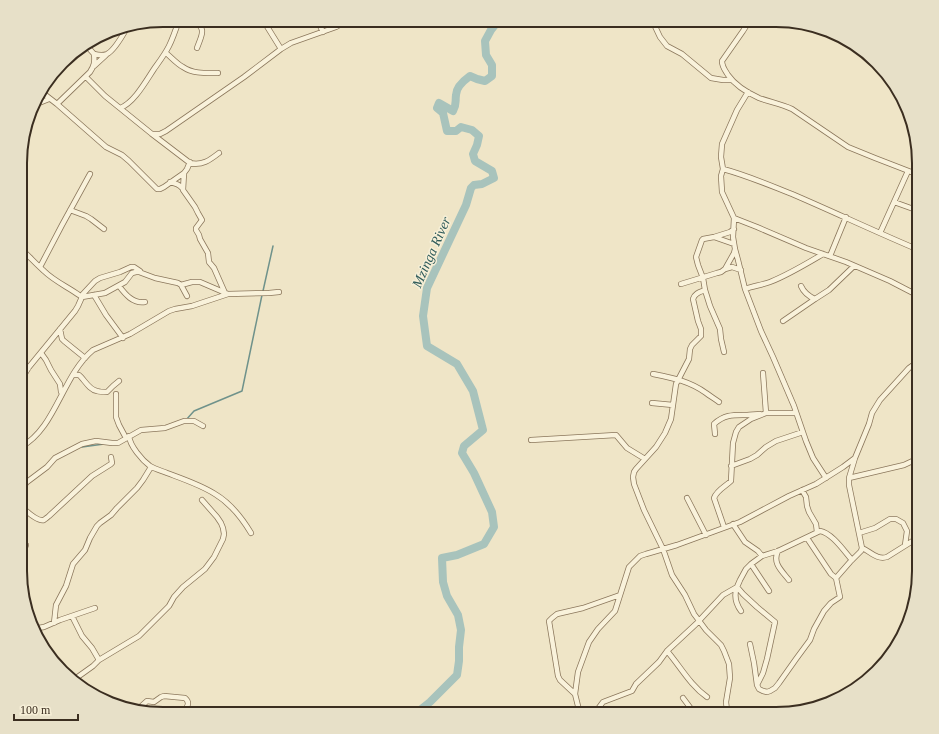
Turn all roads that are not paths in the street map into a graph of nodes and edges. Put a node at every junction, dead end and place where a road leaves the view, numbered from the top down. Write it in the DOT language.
graph roads {
  1 [pos="177,27"];
  2 [pos="201,27"];
  3 [pos="267,27"];
  4 [pos="320,27"];
  5 [pos="336,27"];
  6 [pos="655,27"];
  7 [pos="746,27"];
  8 [pos="323,32"];
  9 [pos="124,33"];
  10 [pos="197,48"];
  11 [pos="89,49"];
  12 [pos="281,49"];
  13 [pos="166,53"];
  14 [pos="94,54"];
  15 [pos="108,54"];
  16 [pos="94,66"];
  17 [pos="218,73"];
  18 [pos="86,77"];
  19 [pos="732,80"];
  20 [pos="748,92"];
  21 [pos="45,95"];
  22 [pos="49,99"];
  23 [pos="41,103"];
  24 [pos="57,104"];
  25 [pos="120,108"];
  26 [pos="152,134"];
  27 [pos="218,153"];
  28 [pos="190,162"];
  29 [pos="722,169"];
  30 [pos="908,171"];
  31 [pos="912,172"];
  32 [pos="184,173"];
  33 [pos="90,174"];
  34 [pos="170,182"];
  35 [pos="182,188"];
  36 [pos="894,202"];
  37 [pos="912,208"];
  38 [pos="70,210"];
  39 [pos="846,217"];
  40 [pos="734,218"];
  41 [pos="104,229"];
  42 [pos="734,229"];
  43 [pos="880,233"];
  44 [pos="714,237"];
  45 [pos="727,242"];
  46 [pos="734,244"];
  47 [pos="912,247"];
  48 [pos="734,251"];
  49 [pos="823,254"];
  50 [pos="27,255"];
  51 [pos="830,256"];
  52 [pos="854,266"];
  53 [pos="40,267"];
  54 [pos="725,269"];
  55 [pos="740,270"];
  56 [pos="143,273"];
  57 [pos="703,278"];
  58 [pos="681,284"];
  59 [pos="181,285"];
  60 [pos="119,286"];
  61 [pos="801,286"];
  62 [pos="745,289"];
  63 [pos="706,290"];
  64 [pos="279,292"];
  65 [pos="912,292"];
  66 [pos="226,293"];
  67 [pos="94,295"];
  68 [pos="187,296"];
  69 [pos="81,297"];
  70 [pos="815,299"];
  71 [pos="144,302"];
  72 [pos="783,321"];
  73 [pos="60,329"];
  74 [pos="123,338"];
  75 [pos="724,352"];
  76 [pos="41,353"];
  77 [pos="85,358"];
  78 [pos="912,366"];
  79 [pos="29,367"];
  80 [pos="27,370"];
  81 [pos="764,373"];
  82 [pos="653,374"];
  83 [pos="73,375"];
  84 [pos="678,379"];
  85 [pos="119,381"];
  86 [pos="61,394"];
  87 [pos="116,394"];
  88 [pos="719,402"];
  89 [pos="652,403"];
  90 [pos="673,405"];
  91 [pos="765,413"];
  92 [pos="795,413"];
  93 [pos="203,426"];
  94 [pos="803,432"];
  95 [pos="715,434"];
  96 [pos="128,437"];
  97 [pos="531,440"];
  98 [pos="27,442"];
  99 [pos="111,457"];
  100 [pos="855,458"];
  101 [pos="645,459"];
  102 [pos="912,462"];
  103 [pos="731,466"];
  104 [pos="151,467"];
  105 [pos="826,478"];
  106 [pos="849,478"];
  107 [pos="27,482"];
  108 [pos="802,490"];
  109 [pos="687,498"];
  110 [pos="202,500"];
  111 [pos="27,511"];
  112 [pos="733,524"];
  113 [pos="724,527"];
  114 [pos="817,532"];
  115 [pos="251,533"];
  116 [pos="859,534"];
  117 [pos="706,535"];
  118 [pos="807,538"];
  119 [pos="912,541"];
  120 [pos="905,545"];
  121 [pos="862,548"];
  122 [pos="663,549"];
  123 [pos="778,551"];
  124 [pos="762,556"];
  125 [pos="852,560"];
  126 [pos="751,564"];
  127 [pos="836,578"];
  128 [pos="789,580"];
  129 [pos="738,587"];
  130 [pos="769,591"];
  131 [pos="620,594"];
  132 [pos="95,608"];
  133 [pos="741,611"];
  134 [pos="72,616"];
  135 [pos="699,621"];
  136 [pos="54,623"];
  137 [pos="39,628"];
  138 [pos="750,644"];
  139 [pos="667,651"];
  140 [pos="99,660"];
  141 [pos="78,677"];
  142 [pos="757,685"];
  143 [pos="575,694"];
  144 [pos="707,697"];
  145 [pos="683,698"];
  146 [pos="142,705"];
  147 [pos="187,707"];
  148 [pos="578,707"];
  149 [pos="599,707"];
  150 [pos="690,707"];
  151 [pos="727,707"];
  1 -- 13 [label="street"];
  2 -- 10 [label="street"];
  3 -- 12 [label="street"];
  4 -- 8 [label="street"];
  5 -- 8 [label="street"];
  6 -- 19 [label="street"];
  7 -- 19 [label="street"];
  8 -- 12 [label="street"];
  9 -- 15 [label="street"];
  11 -- 14 [label="street"];
  12 -- 26 [label="street"];
  13 -- 17 [label="street"];
  13 -- 25 [label="street"];
  14 -- 15 [label="street"];
  14 -- 16 [label="street"];
  15 -- 16 [label="street"];
  16 -- 18 [label="street"];
  18 -- 24 [label="street"];
  18 -- 25 [label="street"];
  19 -- 20 [label="street"];
  20 -- 29 [label="street"];
  20 -- 30 [label="street"];
  21 -- 22 [label="street"];
  22 -- 23 [label="street"];
  22 -- 24 [label="street"];
  24 -- 34 [label="street"];
  25 -- 26 [label="street"];
  26 -- 28 [label="street"];
  27 -- 28 [label="street"];
  28 -- 32 [label="street"];
  29 -- 39 [label="street"];
  29 -- 40 [label="street"];
  30 -- 31 [label="street"];
  30 -- 36 [label="street"];
  32 -- 34 [label="street"];
  32 -- 35 [label="street"];
  33 -- 38 [label="street"];
  34 -- 35 [label="street"];
  35 -- 66 [label="street"];
  36 -- 37 [label="street"];
  36 -- 43 [label="street"];
  38 -- 41 [label="street"];
  38 -- 53 [label="street"];
  39 -- 43 [label="street"];
  39 -- 51 [label="street"];
  40 -- 42 [label="street"];
  40 -- 49 [label="street"];
  42 -- 44 [label="street"];
  42 -- 46 [label="street"];
  43 -- 47 [label="street"];
  44 -- 45 [label="street"];
  44 -- 57 [label="street"];
  45 -- 46 [label="street"];
  45 -- 48 [label="street"];
  46 -- 48 [label="street"];
  48 -- 54 [label="street"];
  48 -- 55 [label="street"];
  49 -- 51 [label="street"];
  49 -- 62 [label="street"];
  50 -- 53 [label="street"];
  51 -- 52 [label="street"];
  52 -- 65 [label="street"];
  52 -- 70 [label="street"];
  53 -- 69 [label="street"];
  54 -- 55 [label="street"];
  54 -- 57 [label="street"];
  55 -- 62 [label="street"];
  56 -- 59 [label="street"];
  56 -- 60 [label="street"];
  56 -- 69 [label="street"];
  57 -- 58 [label="street"];
  57 -- 63 [label="street"];
  59 -- 66 [label="street"];
  59 -- 68 [label="street"];
  60 -- 67 [label="street"];
  60 -- 71 [label="street"];
  61 -- 70 [label="street"];
  62 -- 92 [label="street"];
  63 -- 75 [label="street"];
  63 -- 84 [label="street"];
  64 -- 66 [label="street"];
  66 -- 74 [label="street"];
  67 -- 69 [label="street"];
  67 -- 74 [label="street"];
  69 -- 73 [label="street"];
  70 -- 72 [label="street"];
  73 -- 76 [label="street"];
  73 -- 77 [label="street"];
  74 -- 77 [label="street"];
  76 -- 79 [label="street"];
  76 -- 86 [label="street"];
  77 -- 83 [label="street"];
  78 -- 100 [label="street"];
  79 -- 80 [label="street"];
  81 -- 91 [label="street"];
  82 -- 84 [label="street"];
  83 -- 85 [label="street"];
  83 -- 86 [label="street"];
  84 -- 88 [label="street"];
  84 -- 90 [label="street"];
  86 -- 98 [label="street"];
  87 -- 96 [label="street"];
  89 -- 90 [label="street"];
  90 -- 101 [label="street"];
  91 -- 92 [label="street"];
  91 -- 95 [label="street"];
  91 -- 103 [label="street"];
  92 -- 94 [label="street"];
  93 -- 96 [label="street"];
  94 -- 103 [label="street"];
  94 -- 105 [label="street"];
  96 -- 104 [label="street"];
  96 -- 107 [label="street"];
  97 -- 101 [label="street"];
  99 -- 111 [label="street"];
  100 -- 105 [label="street"];
  100 -- 106 [label="street"];
  101 -- 122 [label="street"];
  102 -- 106 [label="street"];
  103 -- 113 [label="street"];
  104 -- 115 [label="street"];
  104 -- 136 [label="street"];
  105 -- 108 [label="street"];
  106 -- 116 [label="street"];
  108 -- 112 [label="street"];
  108 -- 114 [label="street"];
  109 -- 117 [label="street"];
  110 -- 140 [label="street"];
  112 -- 113 [label="street"];
  112 -- 124 [label="street"];
  113 -- 117 [label="street"];
  114 -- 118 [label="street"];
  114 -- 125 [label="street"];
  116 -- 120 [label="street"];
  116 -- 121 [label="street"];
  117 -- 122 [label="street"];
  118 -- 123 [label="street"];
  118 -- 127 [label="street"];
  119 -- 120 [label="street"];
  120 -- 121 [label="street"];
  121 -- 125 [label="street"];
  122 -- 131 [label="street"];
  122 -- 135 [label="street"];
  123 -- 124 [label="street"];
  123 -- 128 [label="street"];
  124 -- 126 [label="street"];
  125 -- 127 [label="street"];
  126 -- 129 [label="street"];
  126 -- 130 [label="street"];
  127 -- 142 [label="street"];
  129 -- 133 [label="street"];
  129 -- 135 [label="street"];
  129 -- 142 [label="street"];
  131 -- 143 [label="street"];
  131 -- 143 [label="street"];
  132 -- 134 [label="street"];
  134 -- 136 [label="street"];
  134 -- 140 [label="street"];
  135 -- 139 [label="street"];
  135 -- 151 [label="street"];
  136 -- 137 [label="street"];
  138 -- 142 [label="street"];
  139 -- 144 [label="street"];
  139 -- 149 [label="street"];
  140 -- 141 [label="street"];
  143 -- 148 [label="street"];
  145 -- 150 [label="street"];
  146 -- 147 [label="street"];
}
